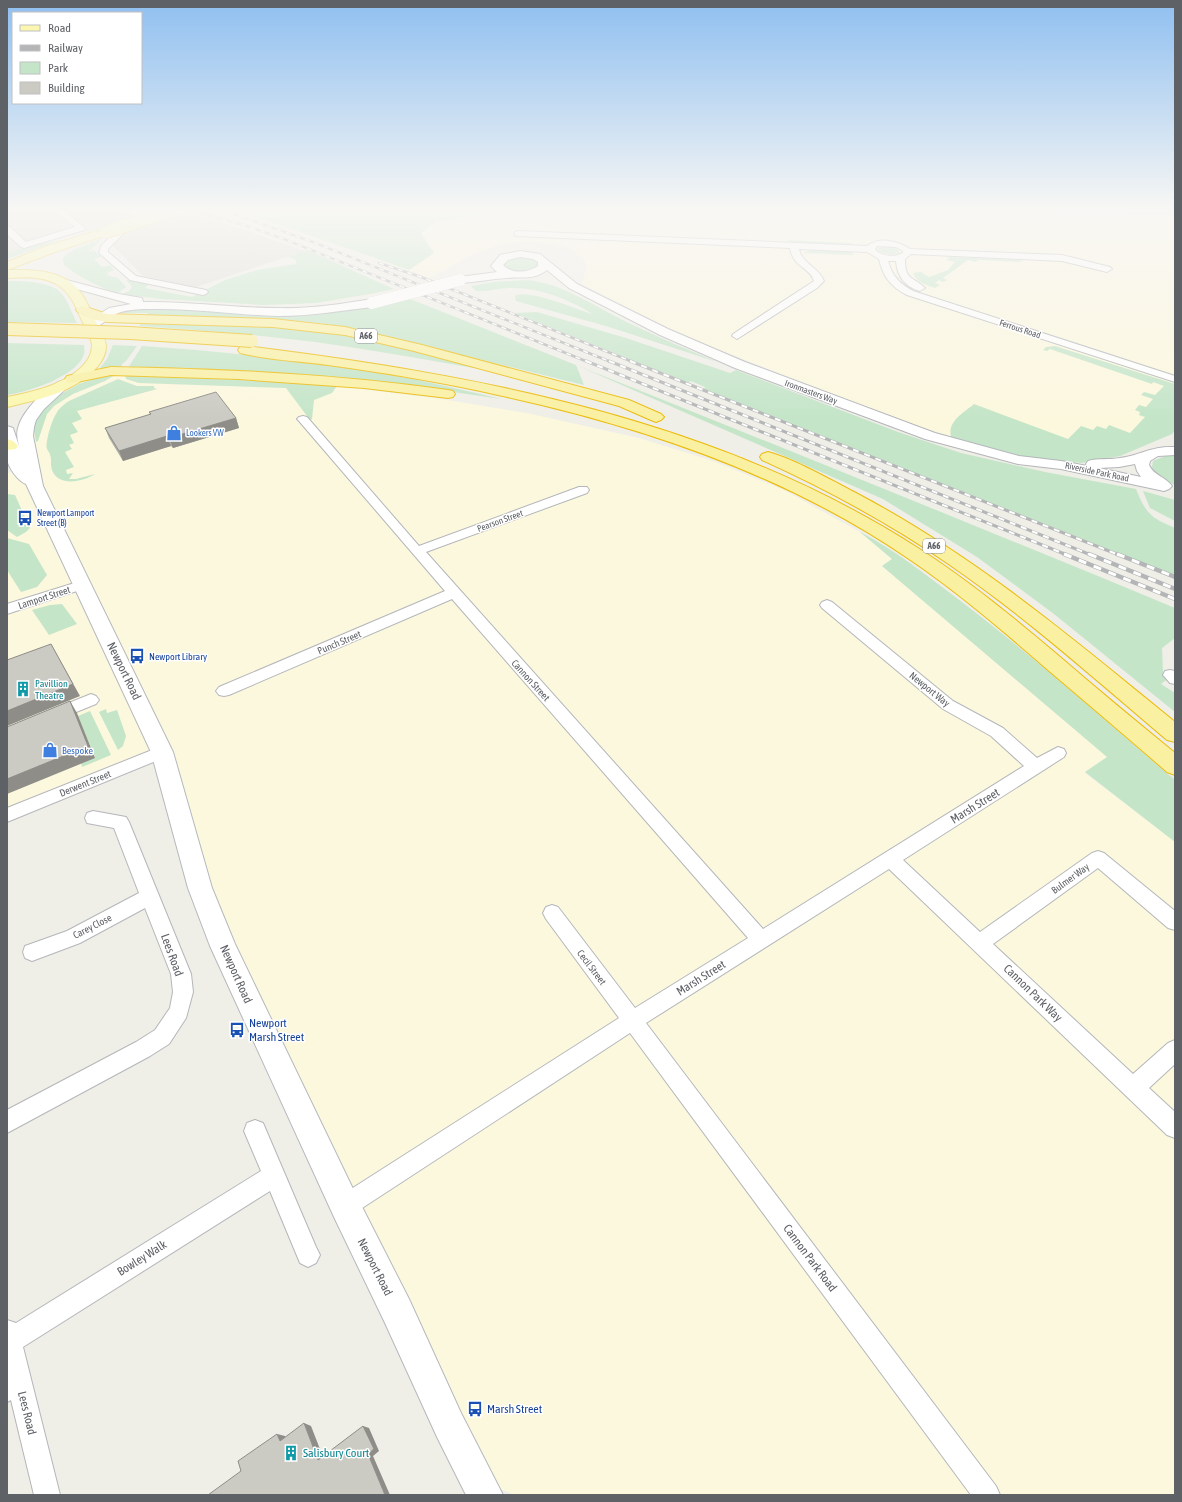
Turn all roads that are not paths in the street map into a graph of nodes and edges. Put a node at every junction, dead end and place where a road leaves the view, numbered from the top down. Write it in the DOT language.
graph roads {
  1 [pos="54,279"];
  2 [pos="139,279"];
  3 [pos="468,279"];
  4 [pos="547,279"];
  5 [pos="564,279"];
  6 [pos="818,279"];
  7 [pos="890,279"];
  8 [pos="906,279"];
  9 [pos="58,280"];
  10 [pos="460,280"];
  11 [pos="573,286"];
  12 [pos="204,292"];
  13 [pos="165,305"];
  14 [pos="96,321"];
  15 [pos="7,329"];
  16 [pos="737,336"];
  17 [pos="7,337"];
  18 [pos="249,346"];
  19 [pos="1175,370"];
  20 [pos="1175,379"];
  21 [pos="68,382"];
  22 [pos="7,402"];
  23 [pos="656,417"];
  24 [pos="303,419"];
  25 [pos="8,440"];
  26 [pos="1175,444"];
  27 [pos="1168,451"];
  28 [pos="1143,458"];
  29 [pos="742,462"];
  30 [pos="1061,465"];
  31 [pos="35,486"];
  32 [pos="1169,488"];
  33 [pos="583,490"];
  34 [pos="417,551"];
  35 [pos="81,585"];
  36 [pos="454,593"];
  37 [pos="827,605"];
  38 [pos="7,609"];
  39 [pos="224,691"];
  40 [pos="91,700"];
  41 [pos="42,720"];
  42 [pos="1175,734"];
  43 [pos="162,752"];
  44 [pos="1058,753"];
  45 [pos="1175,766"];
  46 [pos="1036,767"];
  47 [pos="7,815"];
  48 [pos="93,818"];
  49 [pos="890,859"];
  50 [pos="150,896"];
  51 [pos="552,913"];
  52 [pos="1175,922"];
  53 [pos="761,940"];
  54 [pos="980,943"];
  55 [pos="32,952"];
  56 [pos="632,1021"];
  57 [pos="1175,1050"];
  58 [pos="1133,1088"];
  59 [pos="7,1122"];
  60 [pos="1175,1128"];
  61 [pos="255,1131"];
  62 [pos="274,1176"];
  63 [pos="345,1206"];
  64 [pos="308,1255"];
  65 [pos="8,1336"];
  66 [pos="13,1385"];
  67 [pos="47,1495"];
  68 [pos="485,1495"];
  69 [pos="987,1495"];
  1 -- 9 [label="main road"];
  2 -- 12 [label="street"];
  3 -- 10 [label="street, Ironmasters Way"];
  4 -- 11 [label="street, Ironmasters Way"];
  5 -- 11 [label="street, Ironmasters Way"];
  6 -- 16 [label="street"];
  7 -- 20 [label="street, Ferrous Road"];
  8 -- 19 [label="street, Ferrous Road"];
  9 -- 13 [label="street"];
  9 -- 14 [label="main road"];
  10 -- 13 [label="street, Ironmasters Way, bridge"];
  11 -- 30 [label="street, Ironmasters Way"];
  13 -- 14 [label="street"];
  14 -- 21 [label="main road"];
  14 -- 23 [label="highway, A66"];
  15 -- 18 [label="highway, A66, bridge"];
  17 -- 18 [label="highway, A66"];
  18 -- 23 [label="highway, A66"];
  18 -- 29 [label="highway, A66"];
  21 -- 22 [label="main road"];
  21 -- 29 [label="highway"];
  21 -- 31 [label="main road, Newport Road"];
  23 -- 42 [label="highway, A66"];
  24 -- 34 [label="street, Cannon Street"];
  25 -- 31 [label="main road, Newport Road"];
  26 -- 27 [label="street"];
  27 -- 28 [label="street, Riverside Park Road"];
  28 -- 30 [label="street, Riverside Park Road"];
  28 -- 32 [label="street"];
  29 -- 45 [label="highway, A66"];
  30 -- 32 [label="street, Riverside Park Road"];
  31 -- 35 [label="main road, Newport Road"];
  33 -- 34 [label="street, Pearson Street"];
  34 -- 36 [label="street, Cannon Street"];
  35 -- 38 [label="street, Lamport Street"];
  35 -- 43 [label="main road, Newport Road"];
  36 -- 39 [label="street, Punch Street"];
  36 -- 53 [label="street, Cannon Street"];
  37 -- 46 [label="street, Newport Way"];
  40 -- 41 [label="street"];
  43 -- 47 [label="street, Derwent Street"];
  43 -- 63 [label="main road, Newport Road"];
  44 -- 46 [label="street, Marsh Street"];
  46 -- 49 [label="street, Marsh Street"];
  48 -- 50 [label="street, Lees Road"];
  49 -- 53 [label="street, Marsh Street"];
  49 -- 54 [label="street, Cannon Park Way"];
  50 -- 55 [label="street, Carey Close"];
  50 -- 59 [label="street, Lees Road"];
  51 -- 56 [label="street, Cecil Street"];
  52 -- 54 [label="street, Bulmer Way"];
  53 -- 56 [label="street, Marsh Street"];
  54 -- 58 [label="street, Cannon Park Way"];
  56 -- 63 [label="street, Marsh Street"];
  56 -- 69 [label="street, Cannon Park Road"];
  57 -- 58 [label="street"];
  58 -- 60 [label="street, Cannon Park Way"];
  61 -- 62 [label="street"];
  62 -- 64 [label="street"];
  62 -- 65 [label="street, Bowley Walk"];
  63 -- 68 [label="main road, Newport Road"];
  65 -- 66 [label="street, Lees Road"];
  66 -- 67 [label="street, Lees Road"];
}
